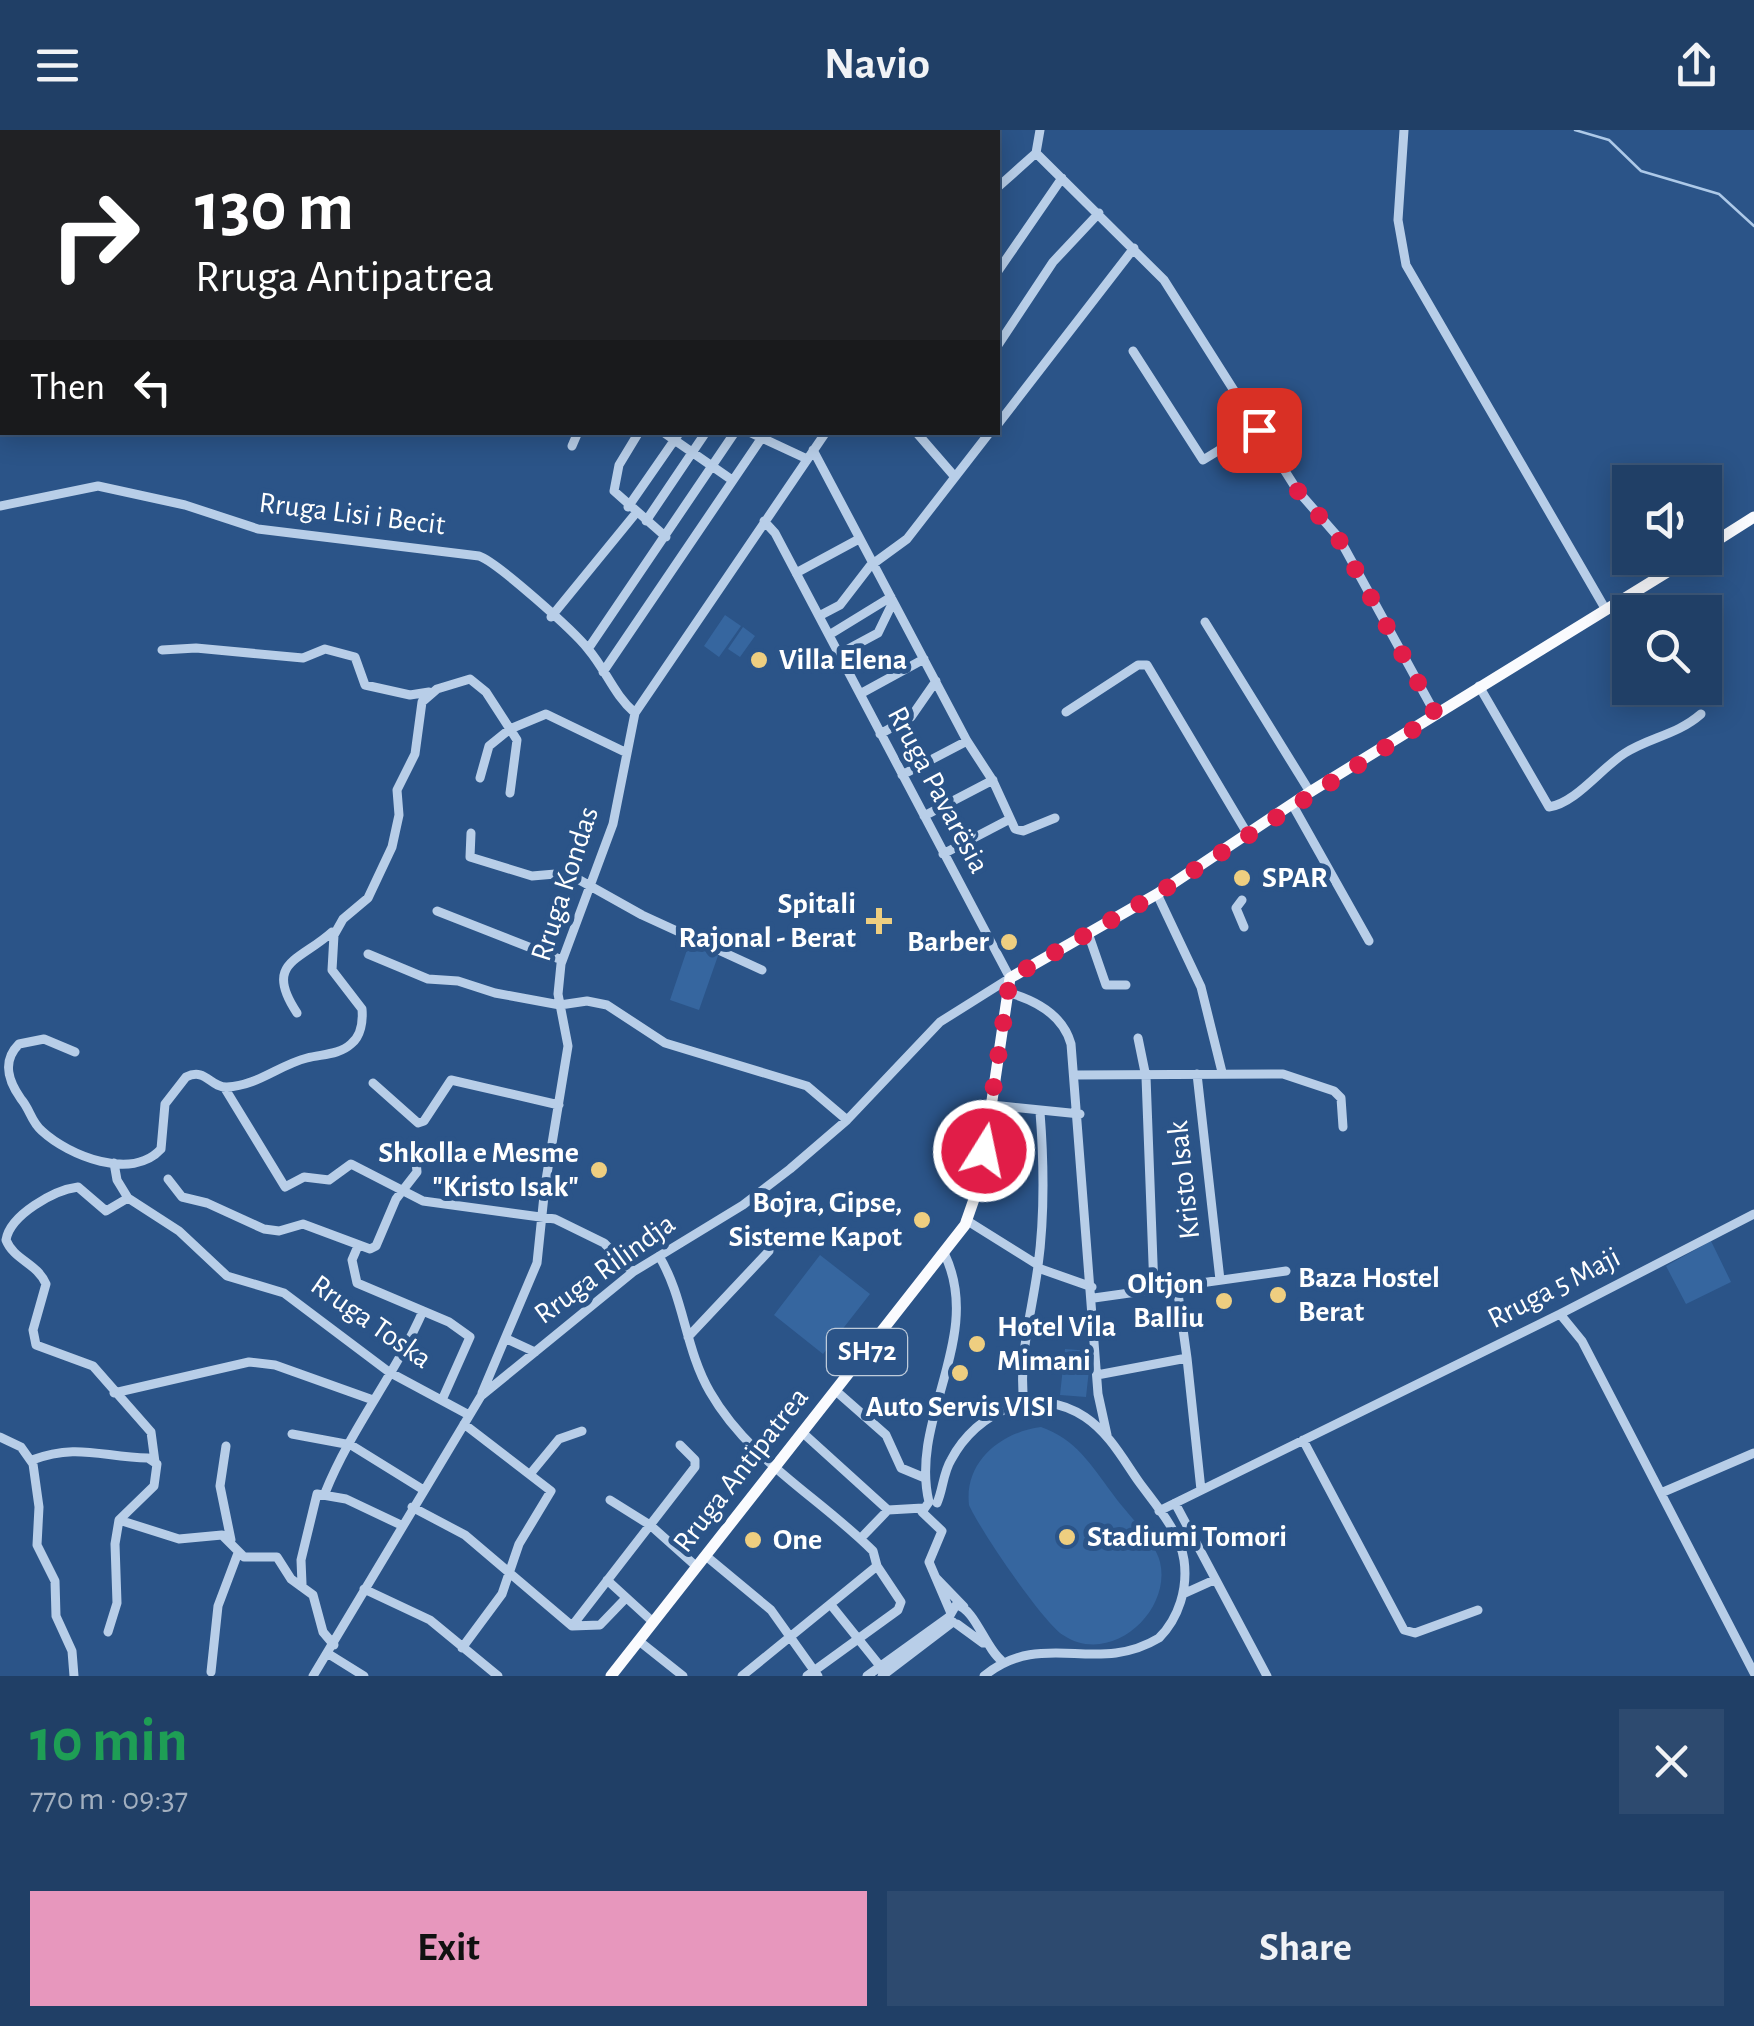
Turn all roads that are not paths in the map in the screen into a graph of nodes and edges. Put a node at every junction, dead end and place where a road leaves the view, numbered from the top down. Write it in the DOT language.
graph roads {
  1 [pos="1040,130"];
  2 [pos="1404,130"];
  3 [pos="1036,154"];
  4 [pos="1062,178"];
  5 [pos="1000,184"];
  6 [pos="1099,213"];
  7 [pos="1134,248"];
  8 [pos="1000,268"];
  9 [pos="1000,342"];
  10 [pos="1133,351"];
  11 [pos="1000,421"];
  12 [pos="1257,427"];
  13 [pos="577,435"];
  14 [pos="637,435"];
  15 [pos="704,435"];
  16 [pos="732,435"];
  17 [pos="755,435"];
  18 [pos="824,435"];
  19 [pos="920,435"];
  20 [pos="988,435"];
  21 [pos="678,437"];
  22 [pos="761,439"];
  23 [pos="572,446"];
  24 [pos="692,453"];
  25 [pos="809,454"];
  26 [pos="712,466"];
  27 [pos="955,476"];
  28 [pos="732,480"];
  29 [pos="0,506"];
  30 [pos="632,510"];
  31 [pos="1754,517"];
  32 [pos="646,521"];
  33 [pos="764,522"];
  34 [pos="666,537"];
  35 [pos="1722,537"];
  36 [pos="859,539"];
  37 [pos="872,563"];
  38 [pos="796,573"];
  39 [pos="1663,575"];
  40 [pos="892,599"];
  41 [pos="1606,610"];
  42 [pos="819,616"];
  43 [pos="552,617"];
  44 [pos="1205,622"];
  45 [pos="829,635"];
  46 [pos="588,649"];
  47 [pos="162,650"];
  48 [pos="839,654"];
  49 [pos="924,660"];
  50 [pos="603,672"];
  51 [pos="936,682"];
  52 [pos="1479,686"];
  53 [pos="432,692"];
  54 [pos="860,694"];
  55 [pos="1066,712"];
  56 [pos="635,713"];
  57 [pos="1701,714"];
  58 [pos="1436,715"];
  59 [pos="510,729"];
  60 [pos="880,734"];
  61 [pos="967,740"];
  62 [pos="627,753"];
  63 [pos="902,775"];
  64 [pos="480,778"];
  65 [pos="992,780"];
  66 [pos="1310,792"];
  67 [pos="510,793"];
  68 [pos="1292,804"];
  69 [pos="924,816"];
  70 [pos="1055,818"];
  71 [pos="1010,820"];
  72 [pos="470,833"];
  73 [pos="1247,833"];
  74 [pos="943,854"];
  75 [pos="588,886"];
  76 [pos="1157,894"];
  77 [pos="1242,900"];
  78 [pos="437,912"];
  79 [pos="1244,926"];
  80 [pos="335,932"];
  81 [pos="1088,933"];
  82 [pos="1369,941"];
  83 [pos="368,954"];
  84 [pos="562,960"];
  85 [pos="762,970"];
  86 [pos="1010,978"];
  87 [pos="1126,985"];
  88 [pos="1010,993"];
  89 [pos="560,1005"];
  90 [pos="297,1013"];
  91 [pos="1138,1038"];
  92 [pos="75,1052"];
  93 [pos="1222,1072"];
  94 [pos="1197,1074"];
  95 [pos="1076,1075"];
  96 [pos="1146,1077"];
  97 [pos="373,1083"];
  98 [pos="224,1087"];
  99 [pos="559,1105"];
  100 [pos="992,1105"];
  101 [pos="1040,1112"];
  102 [pos="1080,1114"];
  103 [pos="846,1120"];
  104 [pos="1342,1127"];
  105 [pos="415,1150"];
  106 [pos="114,1163"];
  107 [pos="168,1179"];
  108 [pos="404,1190"];
  109 [pos="128,1198"];
  110 [pos="1754,1214"];
  111 [pos="542,1218"];
  112 [pos="966,1220"];
  113 [pos="358,1246"];
  114 [pos="769,1251"];
  115 [pos="944,1254"];
  116 [pos="658,1256"];
  117 [pos="1038,1266"];
  118 [pos="1286,1271"];
  119 [pos="634,1272"];
  120 [pos="1220,1280"];
  121 [pos="1177,1286"];
  122 [pos="1154,1289"];
  123 [pos="1093,1292"];
  124 [pos="423,1311"];
  125 [pos="1560,1314"];
  126 [pos="688,1337"];
  127 [pos="507,1340"];
  128 [pos="535,1352"];
  129 [pos="1187,1358"];
  130 [pos="392,1374"];
  131 [pos="1096,1375"];
  132 [pos="836,1391"];
  133 [pos="114,1392"];
  134 [pos="481,1396"];
  135 [pos="373,1400"];
  136 [pos="442,1400"];
  137 [pos="1024,1403"];
  138 [pos="467,1419"];
  139 [pos="582,1430"];
  140 [pos="802,1433"];
  141 [pos="292,1434"];
  142 [pos="1107,1436"];
  143 [pos="0,1438"];
  144 [pos="1302,1440"];
  145 [pos="345,1443"];
  146 [pos="680,1444"];
  147 [pos="226,1446"];
  148 [pos="1754,1453"];
  149 [pos="32,1460"];
  150 [pos="155,1462"];
  151 [pos="774,1470"];
  152 [pos="531,1473"];
  153 [pos="925,1478"];
  154 [pos="422,1488"];
  155 [pos="1201,1490"];
  156 [pos="1661,1493"];
  157 [pos="325,1494"];
  158 [pos="610,1500"];
  159 [pos="1175,1503"];
  160 [pos="929,1505"];
  161 [pos="412,1507"];
  162 [pos="888,1510"];
  163 [pos="1159,1511"];
  164 [pos="120,1520"];
  165 [pos="401,1525"];
  166 [pos="650,1525"];
  167 [pos="861,1538"];
  168 [pos="236,1550"];
  169 [pos="706,1556"];
  170 [pos="876,1566"];
  171 [pos="697,1568"];
  172 [pos="511,1571"];
  173 [pos="931,1572"];
  174 [pos="607,1580"];
  175 [pos="1214,1580"];
  176 [pos="302,1584"];
  177 [pos="364,1590"];
  178 [pos="1182,1594"];
  179 [pos="626,1598"];
  180 [pos="831,1605"];
  181 [pos="966,1610"];
  182 [pos="1478,1610"];
  183 [pos="952,1618"];
  184 [pos="653,1622"];
  185 [pos="572,1626"];
  186 [pos="108,1632"];
  187 [pos="790,1636"];
  188 [pos="857,1639"];
  189 [pos="638,1641"];
  190 [pos="989,1647"];
  191 [pos="462,1648"];
  192 [pos="330,1649"];
  193 [pos="1002,1661"];
  194 [pos="1071,1667"];
  195 [pos="1104,1667"];
  196 [pos="881,1671"];
  197 [pos="211,1672"];
  198 [pos="813,1674"];
  199 [pos="1752,1675"];
  200 [pos="74,1676"];
  201 [pos="313,1676"];
  202 [pos="364,1676"];
  203 [pos="498,1676"];
  204 [pos="611,1676"];
  205 [pos="683,1676"];
  206 [pos="742,1676"];
  207 [pos="867,1676"];
  208 [pos="984,1676"];
  209 [pos="1267,1676"];
  1 -- 3 [label="street"];
  2 -- 41 [label="street"];
  3 -- 4 [label="street"];
  3 -- 5 [label="street"];
  4 -- 6 [label="street"];
  4 -- 8 [label="street"];
  6 -- 7 [label="street"];
  6 -- 9 [label="street"];
  7 -- 11 [label="street"];
  7 -- 12 [label="street"];
  10 -- 12 [label="street"];
  12 -- 58 [label="street"];
  13 -- 23 [label="street"];
  14 -- 30 [label="street"];
  15 -- 24 [label="street"];
  16 -- 26 [label="street"];
  17 -- 22 [label="street"];
  18 -- 25 [label="street, Rruga Kondas"];
  19 -- 27 [label="street"];
  20 -- 27 [label="street"];
  21 -- 24 [label="street"];
  21 -- 30 [label="street"];
  22 -- 25 [label="street"];
  22 -- 28 [label="street"];
  24 -- 26 [label="street"];
  24 -- 32 [label="street"];
  25 -- 33 [label="street, Rruga Kondas"];
  25 -- 36 [label="street"];
  26 -- 28 [label="street"];
  26 -- 34 [label="street"];
  27 -- 37 [label="street"];
  28 -- 50 [label="street"];
  29 -- 43 [label="street, Rruga Lisi i Becit"];
  30 -- 32 [label="street"];
  30 -- 43 [label="street"];
  31 -- 35 [label="main road"];
  32 -- 34 [label="street"];
  33 -- 38 [label="street, Rruga Pavarësia"];
  33 -- 56 [label="street, Rruga Kondas"];
  34 -- 46 [label="street"];
  36 -- 37 [label="street"];
  36 -- 38 [label="street"];
  37 -- 40 [label="street"];
  37 -- 42 [label="street"];
  38 -- 42 [label="street, Rruga Pavarësia"];
  39 -- 41 [label="main road"];
  40 -- 45 [label="street"];
  40 -- 48 [label="street"];
  40 -- 49 [label="street"];
  41 -- 52 [label="main road"];
  42 -- 45 [label="street, Rruga Pavarësia"];
  43 -- 46 [label="street, Rruga Lisi i Becit"];
  44 -- 66 [label="street"];
  45 -- 48 [label="street, Rruga Pavarësia"];
  46 -- 50 [label="street, Rruga Lisi i Becit"];
  47 -- 53 [label="street"];
  48 -- 54 [label="street, Rruga Pavarësia"];
  49 -- 51 [label="street"];
  49 -- 54 [label="street"];
  50 -- 56 [label="street, Rruga Lisi i Becit"];
  51 -- 60 [label="street"];
  51 -- 61 [label="street"];
  52 -- 57 [label="street"];
  52 -- 58 [label="main road"];
  53 -- 59 [label="street"];
  53 -- 80 [label="street"];
  54 -- 60 [label="street, Rruga Pavarësia"];
  55 -- 73 [label="street"];
  56 -- 62 [label="street, Rruga Kondas"];
  58 -- 66 [label="main road"];
  59 -- 62 [label="street"];
  59 -- 64 [label="street"];
  59 -- 67 [label="street"];
  60 -- 63 [label="street, Rruga Pavarësia"];
  61 -- 63 [label="street"];
  61 -- 65 [label="street"];
  62 -- 75 [label="street, Rruga Kondas"];
  63 -- 69 [label="street, Rruga Pavarësia"];
  65 -- 69 [label="street"];
  65 -- 71 [label="street"];
  66 -- 68 [label="main road"];
  68 -- 73 [label="main road"];
  68 -- 82 [label="street"];
  69 -- 74 [label="street, Rruga Pavarësia"];
  70 -- 71 [label="street"];
  71 -- 74 [label="street"];
  72 -- 75 [label="street"];
  73 -- 76 [label="main road"];
  74 -- 86 [label="street, Rruga Pavarësia"];
  75 -- 84 [label="street, Rruga Kondas"];
  75 -- 85 [label="street"];
  76 -- 81 [label="main road"];
  76 -- 93 [label="street"];
  77 -- 79 [label="street"];
  78 -- 84 [label="street"];
  80 -- 90 [label="street"];
  80 -- 98 [label="street"];
  81 -- 86 [label="main road"];
  81 -- 87 [label="street"];
  83 -- 89 [label="street"];
  84 -- 89 [label="street, Rruga Kondas"];
  86 -- 88 [label="main road, Rruga Antipatrea / SH72"];
  86 -- 103 [label="street, Rruga Rilindja"];
  88 -- 95 [label="street"];
  88 -- 100 [label="main road, Rruga Antipatrea / SH72"];
  89 -- 99 [label="street, Rruga Kondas"];
  89 -- 103 [label="street"];
  91 -- 96 [label="street"];
  92 -- 106 [label="street"];
  93 -- 94 [label="street"];
  93 -- 104 [label="street"];
  94 -- 96 [label="street"];
  94 -- 120 [label="street, Kristo Isak"];
  95 -- 96 [label="street"];
  95 -- 102 [label="street"];
  96 -- 122 [label="street"];
  97 -- 99 [label="street"];
  98 -- 106 [label="street"];
  98 -- 108 [label="street"];
  99 -- 111 [label="street, Rruga Kondas"];
  100 -- 101 [label="street"];
  100 -- 112 [label="main road, Rruga Antipatrea / SH72"];
  101 -- 102 [label="street"];
  101 -- 117 [label="street"];
  102 -- 123 [label="street"];
  103 -- 116 [label="street, Rruga Rilindja"];
  105 -- 108 [label="street"];
  106 -- 109 [label="street"];
  107 -- 113 [label="street"];
  108 -- 111 [label="street"];
  108 -- 113 [label="street"];
  109 -- 130 [label="street, Rruga Toska"];
  109 -- 133 [label="street"];
  110 -- 125 [label="street, Rruga 5 Maji"];
  111 -- 119 [label="street"];
  111 -- 127 [label="street, Rruga Kondas"];
  112 -- 115 [label="main road, Rruga Antipatrea / SH72"];
  112 -- 117 [label="street"];
  113 -- 124 [label="street"];
  114 -- 126 [label="street"];
  115 -- 132 [label="main road, Rruga Antipatrea / SH72"];
  115 -- 153 [label="street"];
  116 -- 119 [label="street, Rruga Rilindja"];
  116 -- 126 [label="street"];
  117 -- 123 [label="street"];
  117 -- 137 [label="street"];
  118 -- 120 [label="street"];
  119 -- 128 [label="street, Rruga Rilindja"];
  120 -- 121 [label="street"];
  121 -- 122 [label="street"];
  121 -- 129 [label="street"];
  122 -- 123 [label="street"];
  123 -- 131 [label="street"];
  124 -- 130 [label="street"];
  124 -- 136 [label="street"];
  125 -- 144 [label="street, Rruga 5 Maji"];
  125 -- 156 [label="street"];
  126 -- 151 [label="street"];
  127 -- 128 [label="street"];
  127 -- 134 [label="street, Rruga Kondas"];
  128 -- 134 [label="street, Rruga Rilindja"];
  129 -- 131 [label="street"];
  129 -- 155 [label="street"];
  130 -- 135 [label="street"];
  130 -- 136 [label="street, Rruga Toska"];
  131 -- 142 [label="street"];
  132 -- 140 [label="main road, Rruga Antipatrea / SH72"];
  132 -- 153 [label="street"];
  133 -- 135 [label="street"];
  133 -- 150 [label="street"];
  134 -- 138 [label="street, Rruga Rilindja"];
  135 -- 145 [label="street"];
  136 -- 138 [label="street, Rruga Toska"];
  137 -- 142 [label="street"];
  137 -- 160 [label="street"];
  138 -- 152 [label="street, Rruga Toska"];
  138 -- 154 [label="street, Rruga Rilindja"];
  139 -- 152 [label="street"];
  140 -- 151 [label="main road, Rruga Antipatrea / SH72"];
  140 -- 162 [label="street"];
  141 -- 145 [label="street"];
  142 -- 163 [label="street"];
  143 -- 149 [label="street"];
  144 -- 155 [label="street, Rruga 5 Maji"];
  144 -- 182 [label="street"];
  145 -- 154 [label="street"];
  145 -- 157 [label="street"];
  146 -- 166 [label="street"];
  147 -- 168 [label="street"];
  148 -- 156 [label="street"];
  149 -- 150 [label="street"];
  149 -- 200 [label="street"];
  150 -- 164 [label="street"];
  151 -- 167 [label="street"];
  151 -- 169 [label="main road, Rruga Antipatrea / SH72"];
  152 -- 172 [label="street"];
  153 -- 160 [label="street"];
  154 -- 161 [label="street, Rruga Rilindja"];
  155 -- 159 [label="street, Rruga 5 Maji"];
  156 -- 199 [label="street"];
  157 -- 165 [label="street"];
  157 -- 176 [label="street"];
  158 -- 166 [label="street"];
  159 -- 163 [label="street, Rruga 5 Maji"];
  159 -- 175 [label="street"];
  160 -- 162 [label="street"];
  160 -- 173 [label="street"];
  161 -- 165 [label="street, Rruga Rilindja"];
  161 -- 172 [label="street"];
  162 -- 167 [label="street"];
  163 -- 178 [label="street"];
  164 -- 168 [label="street"];
  164 -- 186 [label="street"];
  165 -- 177 [label="street, Rruga Rilindja"];
  166 -- 171 [label="street"];
  166 -- 174 [label="street"];
  167 -- 170 [label="street"];
  168 -- 176 [label="street"];
  168 -- 197 [label="street"];
  169 -- 171 [label="main road, Rruga Antipatrea / SH72"];
  169 -- 187 [label="street"];
  170 -- 180 [label="street"];
  170 -- 188 [label="street"];
  171 -- 184 [label="main road, Rruga Antipatrea / SH72"];
  172 -- 185 [label="street"];
  172 -- 191 [label="street"];
  173 -- 181 [label="street"];
  173 -- 183 [label="street"];
  174 -- 179 [label="street"];
  174 -- 185 [label="street"];
  175 -- 178 [label="street"];
  175 -- 209 [label="street"];
  176 -- 192 [label="street"];
  177 -- 191 [label="street"];
  177 -- 192 [label="street, Rruga Rilindja"];
  178 -- 195 [label="street"];
  179 -- 184 [label="street"];
  179 -- 185 [label="street"];
  180 -- 187 [label="street"];
  180 -- 188 [label="street"];
  181 -- 183 [label="street"];
  181 -- 183 [label="street"];
  181 -- 190 [label="street"];
  183 -- 190 [label="street"];
  183 -- 196 [label="street"];
  184 -- 189 [label="main road, Rruga Antipatrea / SH72"];
  187 -- 198 [label="street"];
  187 -- 206 [label="street"];
  188 -- 196 [label="street"];
  188 -- 198 [label="street"];
  189 -- 204 [label="main road, Rruga Antipatrea / SH72"];
  189 -- 205 [label="street"];
  190 -- 193 [label="street"];
  191 -- 203 [label="street"];
  192 -- 201 [label="street, Rruga Rilindja"];
  192 -- 202 [label="street"];
  193 -- 194 [label="street"];
  193 -- 208 [label="street"];
  196 -- 207 [label="street"];
}
